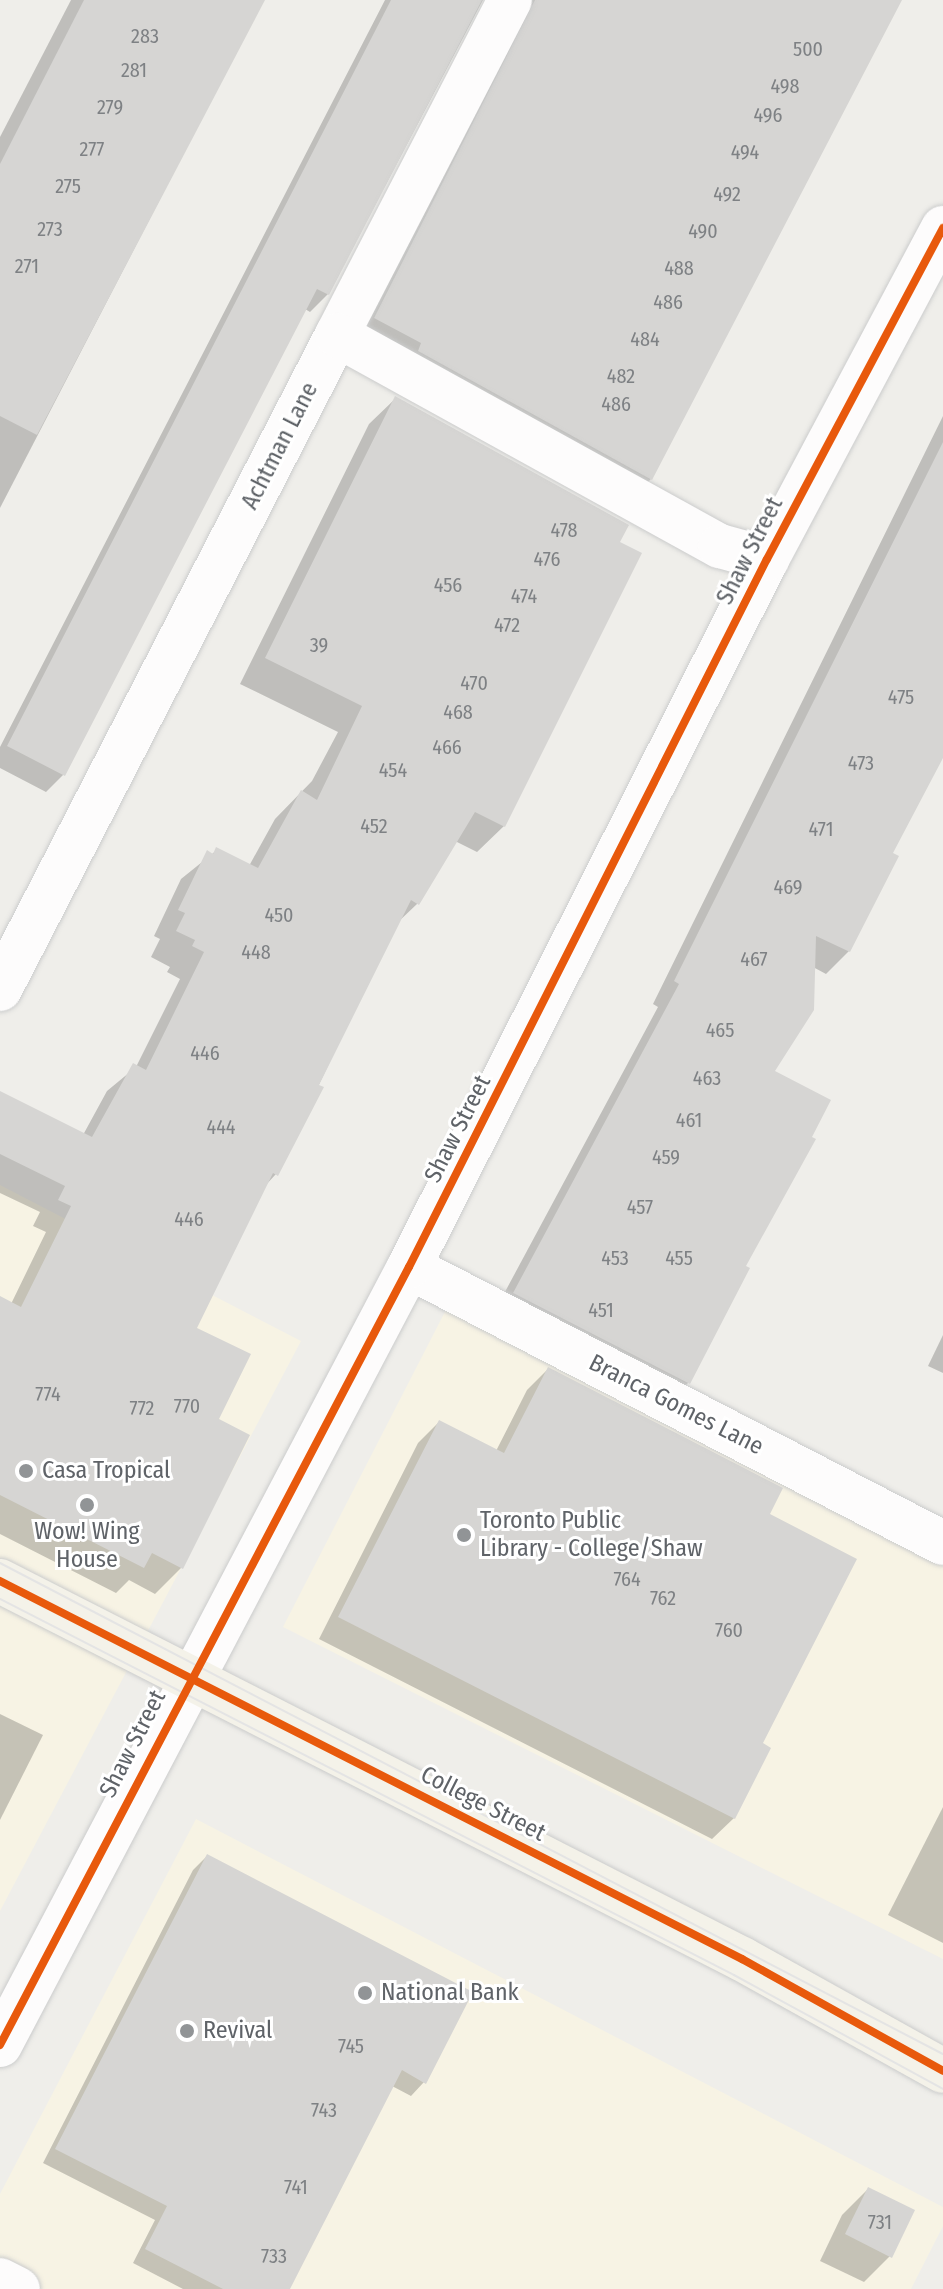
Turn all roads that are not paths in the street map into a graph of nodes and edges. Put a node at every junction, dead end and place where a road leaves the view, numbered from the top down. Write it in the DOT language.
graph roads {
  1 [pos="510,0"];
  2 [pos="943,228"];
  3 [pos="337,335"];
  4 [pos="767,559"];
  5 [pos="0,989"];
  6 [pos="409,1267"];
  7 [pos="943,1543"];
  8 [pos="0,1581"];
  9 [pos="190,1676"];
  10 [pos="0,2045"];
  11 [pos="943,2071"];
  12 [pos="0,2280"];
  13 [pos="18,2289"];
  1 -- 3 [label="street, Achtman Lane"];
  2 -- 4 [label="street, Shaw Street"];
  3 -- 4 [label="street"];
  3 -- 5 [label="street, Achtman Lane"];
  4 -- 6 [label="street, Shaw Street"];
  6 -- 7 [label="street, Branca Gomes Lane"];
  6 -- 9 [label="street, Shaw Street"];
  8 -- 9 [label="main road, College Street"];
  9 -- 10 [label="street, Shaw Street"];
  9 -- 11 [label="main road, College Street"];
  12 -- 13 [label="street"];
}
